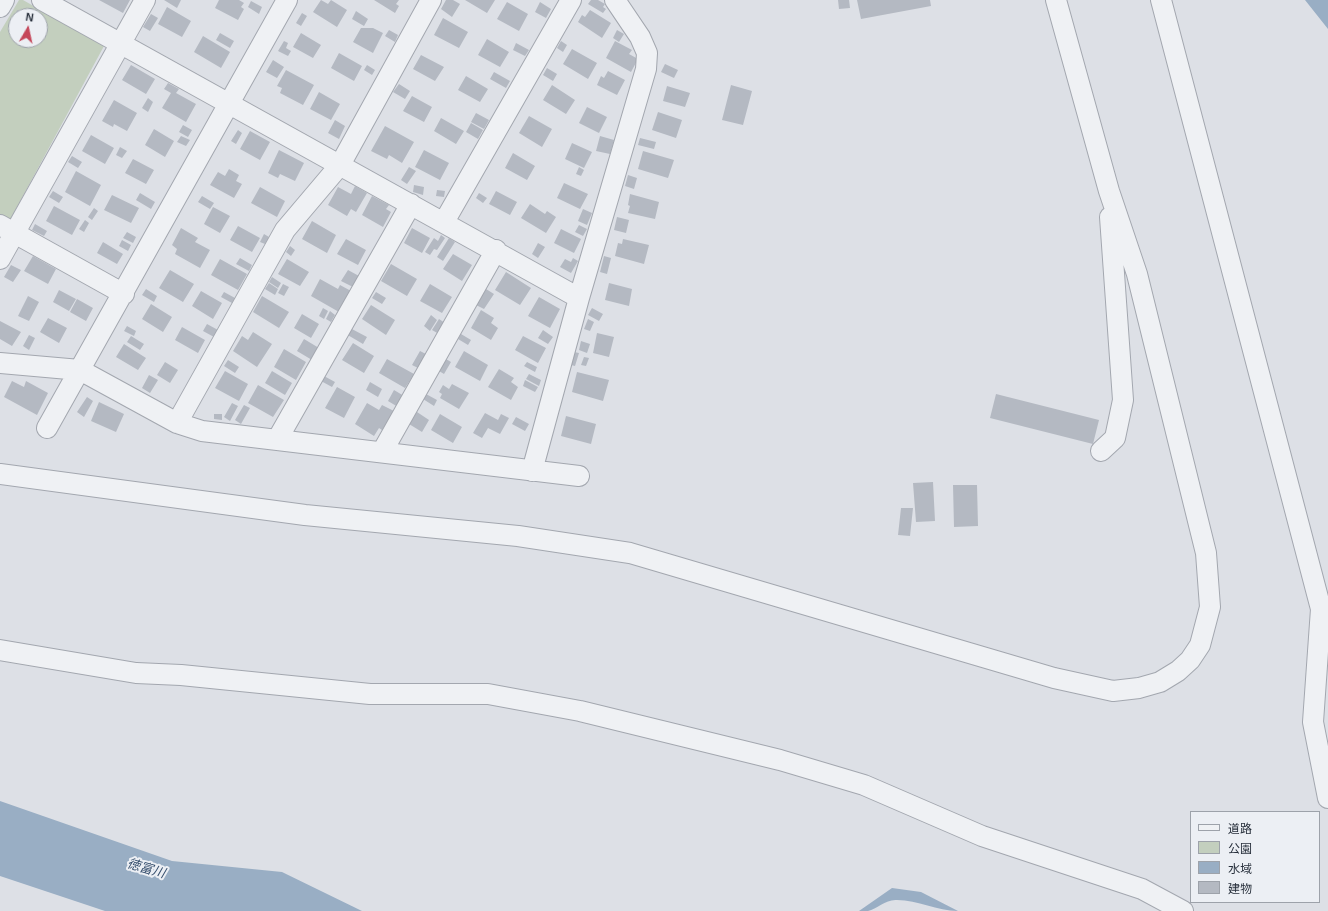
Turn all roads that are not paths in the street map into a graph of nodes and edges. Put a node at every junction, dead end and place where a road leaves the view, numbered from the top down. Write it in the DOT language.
graph roads {
  1 [pos="4,0"];
  2 [pos="42,0"];
  3 [pos="145,0"];
  4 [pos="287,0"];
  5 [pos="431,0"];
  6 [pos="571,0"];
  7 [pos="615,0"];
  8 [pos="1056,0"];
  9 [pos="1161,0"];
  10 [pos="0,7"];
  11 [pos="121,44"];
  12 [pos="229,104"];
  13 [pos="340,165"];
  14 [pos="1108,191"];
  15 [pos="410,204"];
  16 [pos="444,222"];
  17 [pos="7,229"];
  18 [pos="496,250"];
  19 [pos="0,259"];
  20 [pos="124,294"];
  21 [pos="579,298"];
  22 [pos="0,363"];
  23 [pos="80,370"];
  24 [pos="177,423"];
  25 [pos="47,428"];
  26 [pos="277,440"];
  27 [pos="1101,451"];
  28 [pos="382,452"];
  29 [pos="532,471"];
  30 [pos="0,474"];
  31 [pos="579,476"];
  32 [pos="0,650"];
  33 [pos="1328,798"];
  34 [pos="1183,911"];
  1 -- 10 [label="street"];
  2 -- 11 [label="street"];
  3 -- 11 [label="street"];
  4 -- 12 [label="street"];
  5 -- 13 [label="street"];
  6 -- 16 [label="street"];
  7 -- 21 [label="street"];
  8 -- 14 [label="street"];
  9 -- 33 [label="street"];
  11 -- 12 [label="street"];
  11 -- 17 [label="street"];
  12 -- 13 [label="street"];
  12 -- 20 [label="street"];
  13 -- 15 [label="street"];
  13 -- 24 [label="street"];
  14 -- 27 [label="street"];
  14 -- 30 [label="street"];
  15 -- 16 [label="street"];
  15 -- 26 [label="street"];
  16 -- 18 [label="street"];
  17 -- 19 [label="street"];
  17 -- 20 [label="street"];
  18 -- 21 [label="street"];
  18 -- 28 [label="street"];
  20 -- 23 [label="street"];
  21 -- 29 [label="street"];
  22 -- 23 [label="street"];
  23 -- 24 [label="street"];
  23 -- 25 [label="street"];
  24 -- 26 [label="street"];
  26 -- 28 [label="street"];
  28 -- 29 [label="street"];
  29 -- 31 [label="street"];
  32 -- 34 [label="street"];
}
